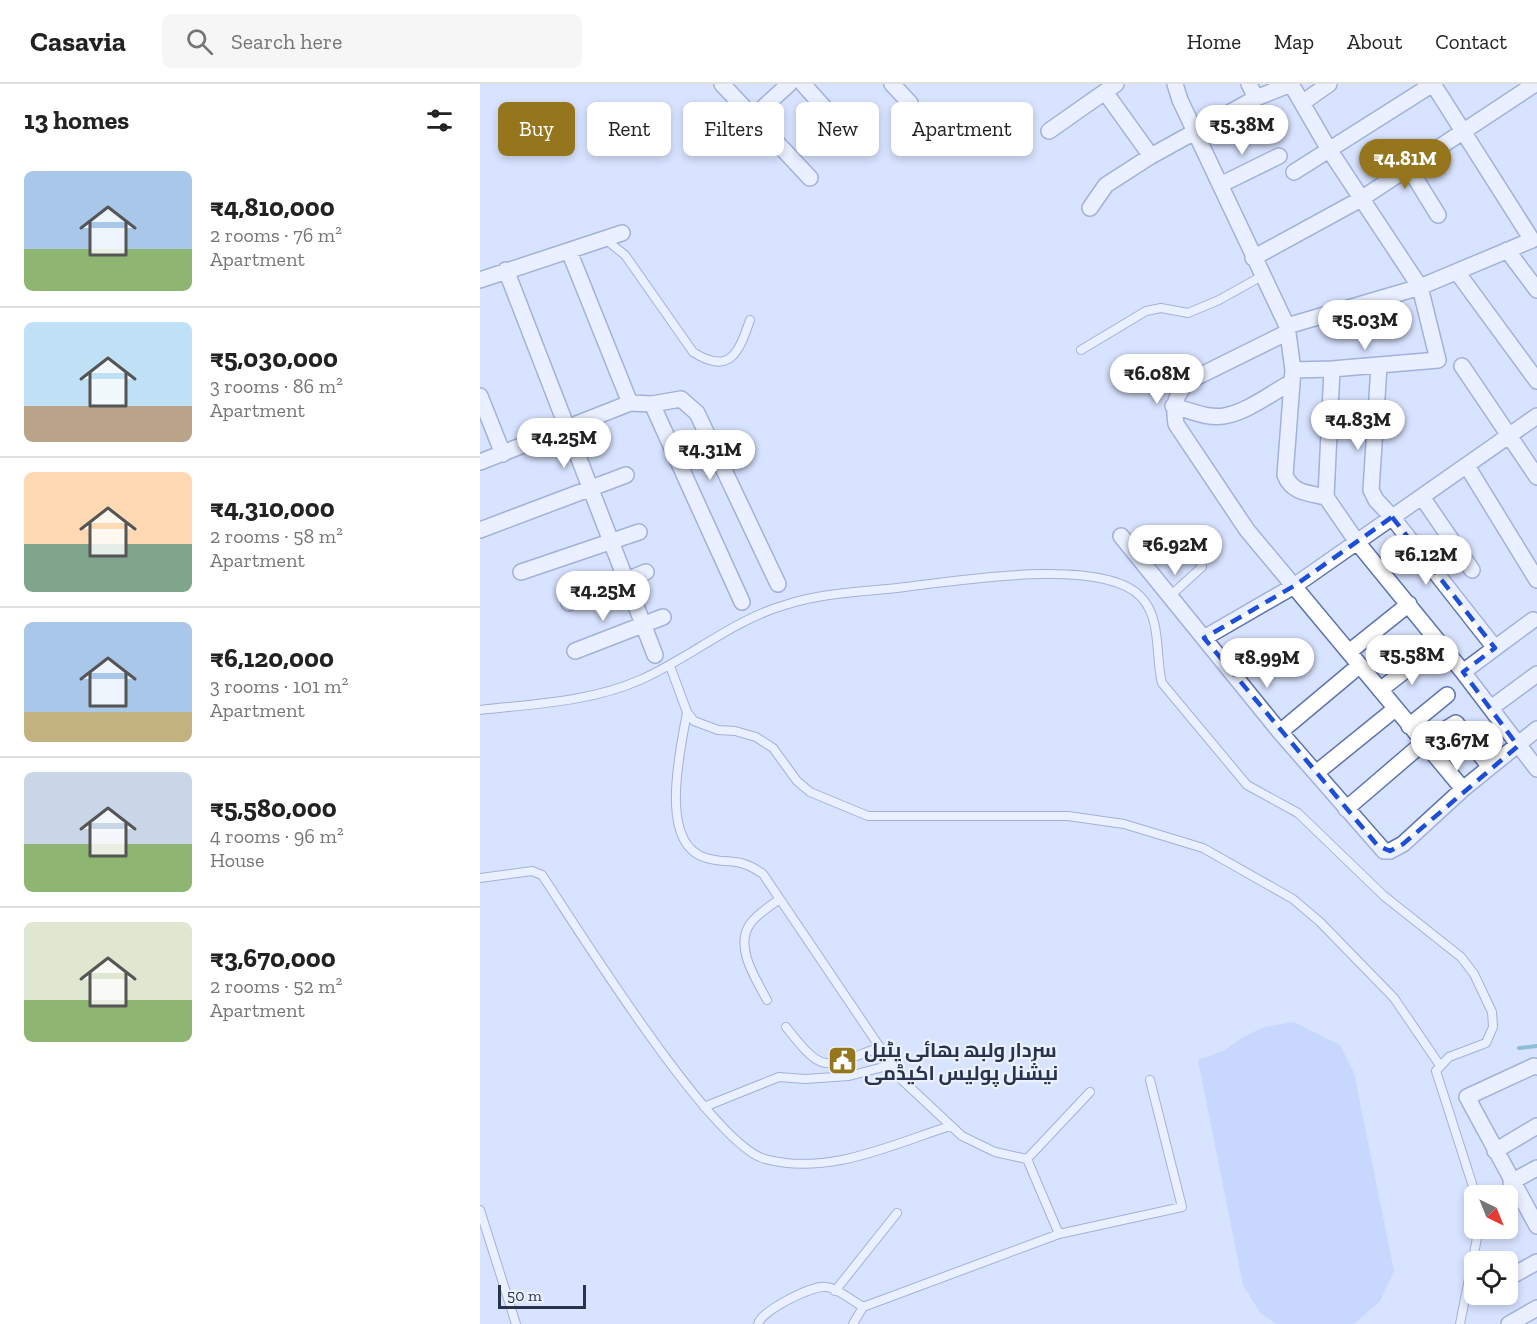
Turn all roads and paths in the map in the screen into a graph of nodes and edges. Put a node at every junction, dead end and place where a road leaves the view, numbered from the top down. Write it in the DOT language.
graph roads {
  1 [pos="722,84"];
  2 [pos="789,84"];
  3 [pos="803,84"];
  4 [pos="892,84"];
  5 [pos="1175,84"];
  6 [pos="1249,84"];
  7 [pos="1291,84"];
  8 [pos="1329,84"];
  9 [pos="1433,84"];
  10 [pos="1535,84"];
  11 [pos="1110,88"];
  12 [pos="1256,98"];
  13 [pos="739,102"];
  14 [pos="770,102"];
  15 [pos="819,102"];
  16 [pos="909,102"];
  17 [pos="1302,103"];
  18 [pos="1196,129"];
  19 [pos="1049,131"];
  20 [pos="1464,132"];
  21 [pos="1328,148"];
  22 [pos="784,150"];
  23 [pos="1151,156"];
  24 [pos="1278,156"];
  25 [pos="1409,168"];
  26 [pos="1294,172"];
  27 [pos="810,178"];
  28 [pos="1220,186"];
  29 [pos="1361,199"];
  30 [pos="1090,208"];
  31 [pos="1438,215"];
  32 [pos="622,233"];
  33 [pos="605,239"];
  34 [pos="1507,250"];
  35 [pos="569,251"];
  36 [pos="1253,258"];
  37 [pos="506,270"];
  38 [pos="1457,272"];
  39 [pos="1262,276"];
  40 [pos="480,280"];
  41 [pos="1534,280"];
  42 [pos="1420,287"];
  43 [pos="750,320"];
  44 [pos="1287,329"];
  45 [pos="1081,350"];
  46 [pos="1379,366"];
  47 [pos="1462,366"];
  48 [pos="1332,369"];
  49 [pos="1293,376"];
  50 [pos="1537,381"];
  51 [pos="480,396"];
  52 [pos="630,403"];
  53 [pos="652,404"];
  54 [pos="1173,406"];
  55 [pos="1537,416"];
  56 [pos="566,428"];
  57 [pos="1510,435"];
  58 [pos="503,454"];
  59 [pos="480,462"];
  60 [pos="1467,466"];
  61 [pos="626,475"];
  62 [pos="1537,477"];
  63 [pos="590,489"];
  64 [pos="1326,497"];
  65 [pos="1422,497"];
  66 [pos="1392,517"];
  67 [pos="480,530"];
  68 [pos="639,532"];
  69 [pos="1121,536"];
  70 [pos="1182,539"];
  71 [pos="610,541"];
  72 [pos="1357,542"];
  73 [pos="1472,570"];
  74 [pos="521,572"];
  75 [pos="646,572"];
  76 [pos="626,580"];
  77 [pos="1537,580"];
  78 [pos="778,584"];
  79 [pos="1294,586"];
  80 [pos="1170,596"];
  81 [pos="741,602"];
  82 [pos="570,603"];
  83 [pos="1409,604"];
  84 [pos="663,617"];
  85 [pos="1533,620"];
  86 [pos="643,624"];
  87 [pos="1204,638"];
  88 [pos="1495,648"];
  89 [pos="575,651"];
  90 [pos="1349,652"];
  91 [pos="655,655"];
  92 [pos="1424,656"];
  93 [pos="1360,665"];
  94 [pos="670,666"];
  95 [pos="1463,672"];
  96 [pos="1537,674"];
  97 [pos="1380,690"];
  98 [pos="1447,695"];
  99 [pos="1491,708"];
  100 [pos="1395,709"];
  101 [pos="480,710"];
  102 [pos="687,712"];
  103 [pos="1409,726"];
  104 [pos="1537,729"];
  105 [pos="1280,732"];
  106 [pos="1424,743"];
  107 [pos="1518,746"];
  108 [pos="1489,766"];
  109 [pos="1537,769"];
  110 [pos="1316,773"];
  111 [pos="1463,789"];
  112 [pos="1346,809"];
  113 [pos="480,878"];
  114 [pos="780,899"];
  115 [pos="767,1000"];
  116 [pos="786,1027"];
  117 [pos="878,1048"];
  118 [pos="891,1065"];
  119 [pos="1439,1065"];
  120 [pos="1537,1067"];
  121 [pos="1150,1080"];
  122 [pos="1090,1092"];
  123 [pos="705,1107"];
  124 [pos="950,1126"];
  125 [pos="1537,1126"];
  126 [pos="1495,1151"];
  127 [pos="1027,1159"];
  128 [pos="1537,1168"];
  129 [pos="1511,1182"];
  130 [pos="1472,1185"];
  131 [pos="480,1210"];
  132 [pos="897,1213"];
  133 [pos="1536,1221"];
  134 [pos="1059,1234"];
  135 [pos="1477,1239"];
  136 [pos="1537,1262"];
  137 [pos="1518,1272"];
  138 [pos="836,1292"];
  139 [pos="863,1307"];
  140 [pos="1537,1308"];
  141 [pos="516,1324"];
  142 [pos="758,1324"];
  143 [pos="853,1324"];
  144 [pos="1460,1324"];
  145 [pos="1509,1324"];
  1 -- 13 [label="street"];
  2 -- 14 [label="street"];
  3 -- 15 [label="street"];
  4 -- 16 [label="street"];
  5 -- 18 [label="street"];
  6 -- 12 [label="street"];
  7 -- 12 [label="street"];
  7 -- 17 [label="street"];
  8 -- 17 [label="street"];
  9 -- 20 [label="street"];
  9 -- 21 [label="street"];
  10 -- 20 [label="street"];
  11 -- 19 [label="street"];
  11 -- 23 [label="street"];
  12 -- 18 [label="street"];
  17 -- 21 [label="street"];
  18 -- 23 [label="street"];
  18 -- 28 [label="street"];
  20 -- 25 [label="street"];
  20 -- 34 [label="street"];
  21 -- 26 [label="street"];
  21 -- 29 [label="street"];
  22 -- 27 [label="street"];
  23 -- 30 [label="street"];
  24 -- 28 [label="street"];
  25 -- 29 [label="street"];
  25 -- 31 [label="street"];
  28 -- 36 [label="street"];
  29 -- 36 [label="street"];
  29 -- 42 [label="street"];
  32 -- 33 [label="street"];
  33 -- 35 [label="street"];
  33 -- 43 [label="lane"];
  34 -- 38 [label="street"];
  34 -- 41 [label="street"];
  35 -- 37 [label="street"];
  35 -- 52 [label="street"];
  36 -- 39 [label="street"];
  37 -- 40 [label="street"];
  37 -- 56 [label="street"];
  38 -- 42 [label="street"];
  38 -- 50 [label="street"];
  39 -- 44 [label="street"];
  39 -- 45 [label="lane"];
  42 -- 44 [label="street"];
  42 -- 46 [label="street"];
  44 -- 49 [label="street"];
  44 -- 54 [label="street"];
  46 -- 48 [label="street"];
  46 -- 66 [label="street"];
  47 -- 57 [label="street"];
  48 -- 49 [label="street"];
  48 -- 64 [label="street"];
  49 -- 54 [label="street"];
  49 -- 64 [label="street"];
  51 -- 58 [label="street"];
  52 -- 53 [label="street"];
  52 -- 56 [label="street"];
  53 -- 78 [label="street"];
  53 -- 81 [label="street"];
  54 -- 79 [label="street"];
  55 -- 57 [label="street"];
  56 -- 58 [label="street"];
  56 -- 63 [label="street"];
  57 -- 60 [label="street"];
  57 -- 62 [label="street"];
  58 -- 59 [label="street"];
  60 -- 65 [label="street"];
  60 -- 77 [label="street"];
  61 -- 63 [label="street"];
  63 -- 67 [label="street"];
  63 -- 71 [label="street"];
  64 -- 72 [label="street"];
  65 -- 66 [label="street"];
  65 -- 73 [label="street"];
  66 -- 72 [label="street"];
  66 -- 88 [label="street"];
  68 -- 71 [label="street"];
  69 -- 80 [label="street"];
  70 -- 80 [label="lane"];
  71 -- 74 [label="street"];
  71 -- 76 [label="street"];
  72 -- 79 [label="street"];
  72 -- 83 [label="street"];
  75 -- 76 [label="street"];
  76 -- 82 [label="street"];
  76 -- 86 [label="street"];
  79 -- 87 [label="street"];
  79 -- 90 [label="street"];
  80 -- 87 [label="street"];
  83 -- 90 [label="street"];
  83 -- 95 [label="street"];
  84 -- 86 [label="street"];
  85 -- 88 [label="street"];
  86 -- 89 [label="street"];
  86 -- 91 [label="street"];
  87 -- 105 [label="street"];
  88 -- 95 [label="street"];
  90 -- 93 [label="street"];
  92 -- 97 [label="street"];
  93 -- 97 [label="street"];
  93 -- 105 [label="street"];
  94 -- 101 [label="lane"];
  94 -- 102 [label="lane"];
  94 -- 119 [label="lane"];
  95 -- 99 [label="street"];
  96 -- 99 [label="street"];
  97 -- 100 [label="street"];
  98 -- 103 [label="street"];
  99 -- 107 [label="street"];
  100 -- 103 [label="street"];
  100 -- 110 [label="street"];
  102 -- 114 [label="lane"];
  102 -- 119 [label="lane"];
  103 -- 106 [label="street"];
  104 -- 107 [label="street"];
  105 -- 110 [label="street"];
  106 -- 108 [label="street"];
  106 -- 111 [label="street"];
  106 -- 112 [label="street"];
  107 -- 108 [label="street"];
  107 -- 109 [label="street"];
  108 -- 111 [label="street"];
  110 -- 112 [label="street"];
  111 -- 112 [label="street"];
  113 -- 123 [label="lane"];
  114 -- 115 [label="lane"];
  114 -- 117 [label="lane"];
  116 -- 117 [label="lane"];
  117 -- 118 [label="lane"];
  118 -- 123 [label="lane"];
  118 -- 124 [label="lane"];
  119 -- 130 [label="lane"];
  120 -- 126 [label="street"];
  121 -- 134 [label="lane"];
  122 -- 127 [label="lane"];
  123 -- 124 [label="lane"];
  124 -- 127 [label="lane"];
  125 -- 126 [label="street"];
  126 -- 129 [label="street"];
  127 -- 134 [label="lane"];
  128 -- 129 [label="street"];
  129 -- 133 [label="street"];
  131 -- 141 [label="lane"];
  132 -- 138 [label="lane"];
  134 -- 139 [label="lane"];
  135 -- 144 [label="lane"];
  136 -- 137 [label="street"];
  138 -- 139 [label="lane"];
  138 -- 142 [label="lane"];
  139 -- 143 [label="lane"];
  140 -- 145 [label="street"];
}
